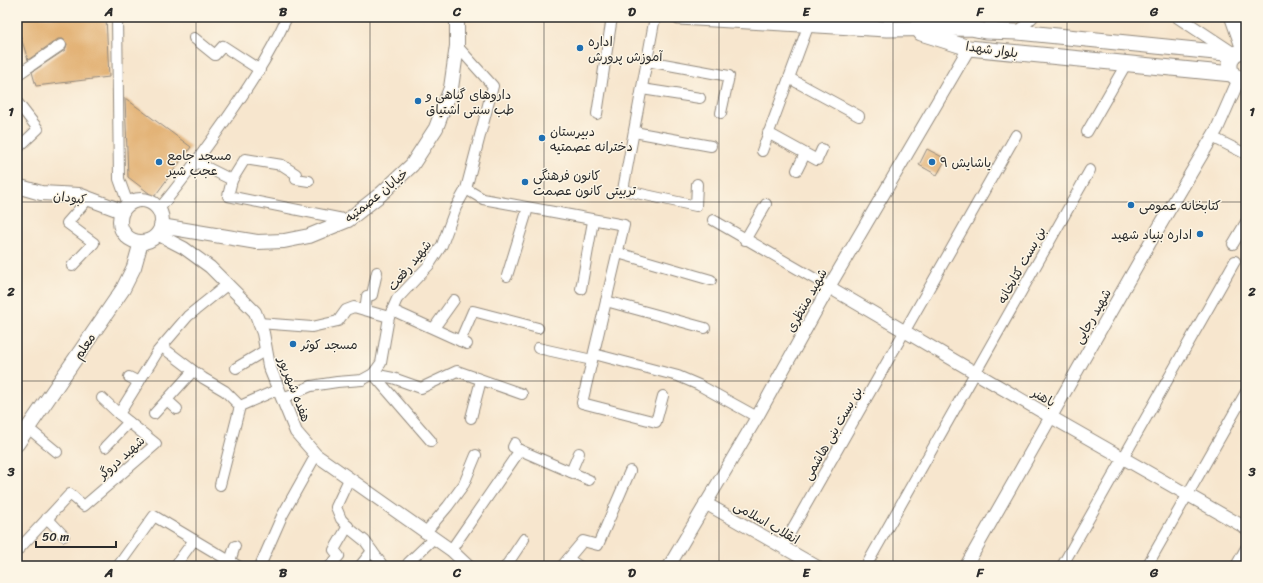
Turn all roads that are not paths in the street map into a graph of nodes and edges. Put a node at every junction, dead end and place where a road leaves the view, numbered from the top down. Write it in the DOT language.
graph roads {
  1 [pos="117,17"];
  2 [pos="287,17"];
  3 [pos="457,17"];
  4 [pos="612,17"];
  5 [pos="655,17"];
  6 [pos="679,17"];
  7 [pos="996,17"];
  8 [pos="1033,17"];
  9 [pos="1178,17"];
  10 [pos="1231,17"];
  11 [pos="813,22"];
  12 [pos="889,23"];
  13 [pos="911,29"];
  14 [pos="985,31"];
  15 [pos="1018,32"];
  16 [pos="194,38"];
  17 [pos="61,45"];
  18 [pos="457,46"];
  19 [pos="969,48"];
  20 [pos="1241,53"];
  21 [pos="647,61"];
  22 [pos="1126,64"];
  23 [pos="260,70"];
  24 [pos="17,75"];
  25 [pos="1239,77"];
  26 [pos="789,78"];
  27 [pos="642,89"];
  28 [pos="700,98"];
  29 [pos="17,102"];
  30 [pos="721,113"];
  31 [pos="597,114"];
  32 [pos="859,116"];
  33 [pos="634,132"];
  34 [pos="1087,132"];
  35 [pos="768,133"];
  36 [pos="1016,135"];
  37 [pos="1212,137"];
  38 [pos="711,146"];
  39 [pos="17,149"];
  40 [pos="822,149"];
  41 [pos="762,151"];
  42 [pos="805,154"];
  43 [pos="1246,154"];
  44 [pos="196,162"];
  45 [pos="797,170"];
  46 [pos="1090,170"];
  47 [pos="232,180"];
  48 [pos="309,181"];
  49 [pos="697,184"];
  50 [pos="17,186"];
  51 [pos="466,189"];
  52 [pos="89,198"];
  53 [pos="766,204"];
  54 [pos="125,208"];
  55 [pos="528,208"];
  56 [pos="159,209"];
  57 [pos="348,220"];
  58 [pos="713,220"];
  59 [pos="593,221"];
  60 [pos="1246,222"];
  61 [pos="159,230"];
  62 [pos="745,240"];
  63 [pos="141,242"];
  64 [pos="1233,244"];
  65 [pos="618,253"];
  66 [pos="1235,262"];
  67 [pos="72,266"];
  68 [pos="377,272"];
  69 [pos="507,276"];
  70 [pos="711,280"];
  71 [pos="228,284"];
  72 [pos="829,287"];
  73 [pos="581,289"];
  74 [pos="454,300"];
  75 [pos="606,301"];
  76 [pos="365,310"];
  77 [pos="391,313"];
  78 [pos="259,323"];
  79 [pos="434,328"];
  80 [pos="538,328"];
  81 [pos="704,328"];
  82 [pos="905,332"];
  83 [pos="161,343"];
  84 [pos="538,348"];
  85 [pos="266,350"];
  86 [pos="593,357"];
  87 [pos="236,368"];
  88 [pos="193,371"];
  89 [pos="975,373"];
  90 [pos="373,374"];
  91 [pos="129,377"];
  92 [pos="481,380"];
  93 [pos="139,382"];
  94 [pos="1246,392"];
  95 [pos="281,393"];
  96 [pos="522,394"];
  97 [pos="663,396"];
  98 [pos="102,398"];
  99 [pos="167,400"];
  100 [pos="240,406"];
  101 [pos="177,409"];
  102 [pos="119,414"];
  103 [pos="154,414"];
  104 [pos="757,417"];
  105 [pos="1051,417"];
  106 [pos="472,418"];
  107 [pos="129,422"];
  108 [pos="28,428"];
  109 [pos="432,441"];
  110 [pos="17,444"];
  111 [pos="105,447"];
  112 [pos="57,452"];
  113 [pos="579,453"];
  114 [pos="316,455"];
  115 [pos="476,455"];
  116 [pos="1123,458"];
  117 [pos="630,471"];
  118 [pos="571,472"];
  119 [pos="349,479"];
  120 [pos="589,480"];
  121 [pos="220,485"];
  122 [pos="1187,495"];
  123 [pos="705,503"];
  124 [pos="47,518"];
  125 [pos="348,526"];
  126 [pos="1246,528"];
  127 [pos="64,536"];
  128 [pos="429,536"];
  129 [pos="524,539"];
  130 [pos="194,540"];
  131 [pos="235,546"];
  132 [pos="782,547"];
  133 [pos="1246,548"];
  134 [pos="451,550"];
  135 [pos="17,551"];
  136 [pos="372,551"];
  137 [pos="565,562"];
  138 [pos="408,563"];
  139 [pos="234,564"];
  140 [pos="118,566"];
  141 [pos="175,566"];
  142 [pos="260,566"];
  143 [pos="330,566"];
  144 [pos="360,566"];
  145 [pos="383,566"];
  146 [pos="468,566"];
  147 [pos="506,566"];
  148 [pos="579,566"];
  149 [pos="669,566"];
  150 [pos="816,566"];
  151 [pos="866,566"];
  152 [pos="966,566"];
  153 [pos="1062,566"];
  154 [pos="1147,566"];
  155 [pos="1236,566"];
  1 -- 54 [label="street"];
  2 -- 23 [label="street"];
  3 -- 18 [label="main road, خیابان عصمتیه"];
  4 -- 31 [label="street"];
  5 -- 21 [label="street"];
  6 -- 11 [label="main road"];
  7 -- 14 [label="street"];
  8 -- 15 [label="street"];
  9 -- 20 [label="street"];
  10 -- 20 [label="street"];
  11 -- 12 [label="main road"];
  11 -- 26 [label="street"];
  12 -- 13 [label="main road"];
  13 -- 14 [label="main road, بلوار شهدا"];
  13 -- 19 [label="main road, بلوار شهدا"];
  14 -- 15 [label="main road, بلوار شهدا"];
  15 -- 20 [label="main road, بلوار شهدا"];
  16 -- 23 [label="street"];
  17 -- 24 [label="street"];
  18 -- 51 [label="street, شهید رفعت"];
  18 -- 57 [label="main road, خیابان عصمتیه"];
  19 -- 22 [label="main road, بلوار شهدا"];
  19 -- 72 [label="street, شهید منتظری"];
  20 -- 25 [label="main road"];
  21 -- 27 [label="street"];
  21 -- 30 [label="street"];
  22 -- 25 [label="main road, بلوار شهدا"];
  22 -- 34 [label="street"];
  23 -- 44 [label="street"];
  25 -- 37 [label="street, شهید رجایی"];
  26 -- 32 [label="street"];
  26 -- 35 [label="street"];
  27 -- 28 [label="street"];
  27 -- 33 [label="street"];
  29 -- 39 [label="street"];
  33 -- 38 [label="street"];
  33 -- 49 [label="street"];
  35 -- 41 [label="street"];
  35 -- 42 [label="street"];
  36 -- 82 [label="street, بن بست بنی هاشمی"];
  37 -- 43 [label="street"];
  37 -- 105 [label="street, شهید رجایی"];
  40 -- 42 [label="street"];
  42 -- 45 [label="street"];
  44 -- 47 [label="street"];
  44 -- 56 [label="street"];
  46 -- 89 [label="street, بن بست کتابخانه"];
  47 -- 48 [label="street"];
  47 -- 57 [label="street"];
  50 -- 52 [label="main road, کبودان"];
  51 -- 55 [label="street"];
  51 -- 77 [label="street, شهید رفعت"];
  52 -- 54 [label="main road, کبودان"];
  52 -- 67 [label="street"];
  53 -- 62 [label="street"];
  54 -- 56 [label="main road"];
  54 -- 63 [label="main road"];
  55 -- 59 [label="street"];
  55 -- 69 [label="street"];
  56 -- 61 [label="main road"];
  57 -- 61 [label="main road, خیابان عصمتیه"];
  58 -- 62 [label="street"];
  59 -- 65 [label="street"];
  59 -- 73 [label="street"];
  60 -- 64 [label="street"];
  61 -- 63 [label="main road"];
  61 -- 71 [label="street, هفده شهریور"];
  62 -- 72 [label="street"];
  63 -- 108 [label="main road, معلم"];
  65 -- 70 [label="street"];
  65 -- 75 [label="street"];
  66 -- 116 [label="street"];
  68 -- 76 [label="street"];
  71 -- 78 [label="street, هفده شهریور"];
  71 -- 83 [label="street"];
  72 -- 82 [label="street, باهنر"];
  72 -- 104 [label="street, شهید منتظری"];
  74 -- 79 [label="street"];
  75 -- 81 [label="street"];
  75 -- 86 [label="street"];
  76 -- 77 [label="street"];
  76 -- 78 [label="street"];
  77 -- 79 [label="street"];
  77 -- 90 [label="street, شهید رفعت"];
  78 -- 85 [label="street, هفده شهریور"];
  79 -- 80 [label="street"];
  82 -- 89 [label="street, باهنر"];
  82 -- 132 [label="street, بن بست بنی هاشمی"];
  83 -- 88 [label="street"];
  83 -- 93 [label="street"];
  84 -- 86 [label="street"];
  85 -- 87 [label="street"];
  85 -- 95 [label="street, هفده شهریور"];
  86 -- 97 [label="street"];
  86 -- 104 [label="street"];
  88 -- 99 [label="street"];
  88 -- 100 [label="street"];
  89 -- 105 [label="street, باهنر"];
  89 -- 151 [label="street, بن بست کتابخانه"];
  90 -- 92 [label="street"];
  90 -- 95 [label="street"];
  90 -- 109 [label="street"];
  91 -- 93 [label="street"];
  92 -- 96 [label="street"];
  92 -- 106 [label="street"];
  93 -- 102 [label="street"];
  94 -- 122 [label="street"];
  95 -- 100 [label="street"];
  95 -- 114 [label="street, هفده شهریور"];
  98 -- 102 [label="street, شهید دروگر"];
  99 -- 101 [label="street"];
  99 -- 103 [label="street"];
  100 -- 121 [label="street"];
  102 -- 107 [label="street, شهید دروگر"];
  104 -- 123 [label="street, شهید منتظری"];
  105 -- 116 [label="street, باهنر"];
  105 -- 152 [label="street, شهید رجایی"];
  107 -- 111 [label="street"];
  107 -- 124 [label="street, شهید دروگر"];
  108 -- 110 [label="main road, معلم"];
  108 -- 112 [label="street"];
  113 -- 118 [label="street"];
  114 -- 119 [label="street, هفده شهریور"];
  114 -- 142 [label="street"];
  115 -- 128 [label="street"];
  116 -- 122 [label="street, باهنر"];
  116 -- 153 [label="street"];
  117 -- 137 [label="street"];
  118 -- 120 [label="street"];
  118 -- 134 [label="street"];
  119 -- 125 [label="street"];
  119 -- 128 [label="street, هفده شهریور"];
  122 -- 126 [label="street, باهنر"];
  122 -- 154 [label="street"];
  123 -- 132 [label="street, انقلاب اسلامی"];
  123 -- 149 [label="street, شهید منتظری"];
  124 -- 127 [label="street"];
  124 -- 135 [label="street, شهید دروگر"];
  125 -- 136 [label="street"];
  125 -- 143 [label="street"];
  128 -- 134 [label="street, هفده شهریور"];
  128 -- 138 [label="street"];
  129 -- 147 [label="street"];
  130 -- 139 [label="street"];
  130 -- 140 [label="street"];
  130 -- 141 [label="street"];
  131 -- 139 [label="street"];
  132 -- 150 [label="street, انقلاب اسلامی"];
  133 -- 155 [label="street"];
  134 -- 146 [label="street, هفده شهریور"];
  136 -- 144 [label="street"];
  136 -- 145 [label="street"];
  137 -- 148 [label="street"];
}
